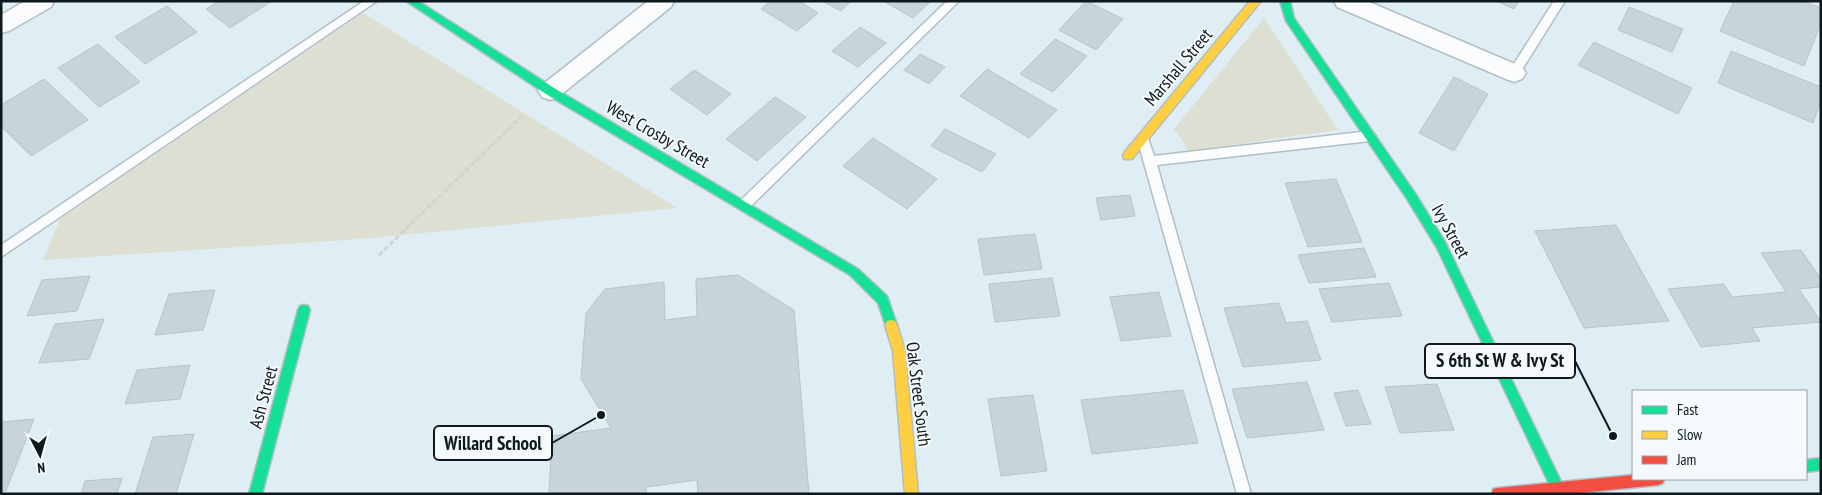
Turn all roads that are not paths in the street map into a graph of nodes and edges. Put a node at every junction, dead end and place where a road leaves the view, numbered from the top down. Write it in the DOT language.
graph roads {
  1 [pos="43,1"];
  2 [pos="372,1"];
  3 [pos="412,1"];
  4 [pos="663,1"];
  5 [pos="954,1"];
  6 [pos="1256,1"];
  7 [pos="1285,1"];
  8 [pos="1345,1"];
  9 [pos="1560,1"];
  10 [pos="1,25"];
  11 [pos="1514,73"];
  12 [pos="550,91"];
  13 [pos="1370,136"];
  14 [pos="1143,138"];
  15 [pos="1128,156"];
  16 [pos="1149,162"];
  17 [pos="744,205"];
  18 [pos="1,252"];
  19 [pos="883,300"];
  20 [pos="304,310"];
  21 [pos="1821,464"];
  22 [pos="1807,466"];
  23 [pos="1650,480"];
  24 [pos="1560,491"];
  25 [pos="255,494"];
  26 [pos="912,494"];
  27 [pos="1244,494"];
  28 [pos="1498,494"];
  1 -- 10 [label="street"];
  2 -- 18 [label="lane"];
  3 -- 12 [label="street, West Crosby Street"];
  4 -- 12 [label="street"];
  5 -- 17 [label="lane"];
  6 -- 14 [label="street, Marshall Street"];
  7 -- 13 [label="street, Ivy Street"];
  8 -- 11 [label="street"];
  9 -- 11 [label="lane"];
  12 -- 17 [label="street, West Crosby Street"];
  13 -- 16 [label="lane"];
  13 -- 24 [label="street, Ivy Street"];
  14 -- 15 [label="street, Marshall Street"];
  14 -- 16 [label="lane"];
  16 -- 27 [label="lane"];
  17 -- 19 [label="street, West Crosby Street"];
  19 -- 26 [label="street, Oak Street South"];
  20 -- 25 [label="street, Ash Street"];
  21 -- 22 [label="street"];
  23 -- 24 [label="street"];
  24 -- 28 [label="street"];
}
